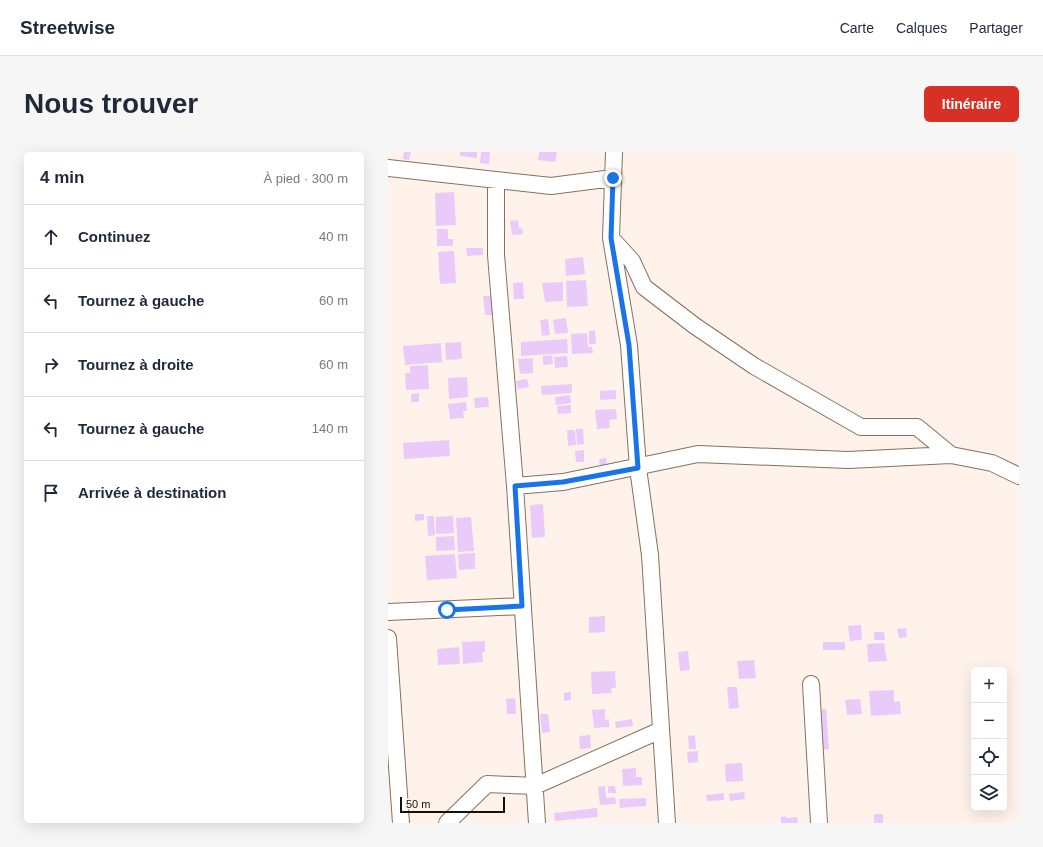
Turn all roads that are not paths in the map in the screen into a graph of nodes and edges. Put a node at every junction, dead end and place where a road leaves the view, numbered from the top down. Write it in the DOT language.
graph roads {
  1 [pos="614,152"];
  2 [pos="388,168"];
  3 [pos="613,178"];
  4 [pos="496,180"];
  5 [pos="611,238"];
  6 [pos="951,455"];
  7 [pos="638,468"];
  8 [pos="1019,476"];
  9 [pos="515,486"];
  10 [pos="522,606"];
  11 [pos="388,612"];
  12 [pos="388,638"];
  13 [pos="811,684"];
  14 [pos="661,730"];
  15 [pos="535,786"];
  16 [pos="401,823"];
  17 [pos="446,823"];
  18 [pos="537,823"];
  19 [pos="667,823"];
  20 [pos="819,823"];
  1 -- 3 [label="street"];
  2 -- 4 [label="street"];
  3 -- 4 [label="street"];
  3 -- 5 [label="street"];
  4 -- 9 [label="street"];
  5 -- 6 [label="street"];
  5 -- 7 [label="street"];
  6 -- 7 [label="street"];
  6 -- 8 [label="street"];
  7 -- 9 [label="street"];
  7 -- 14 [label="street"];
  9 -- 10 [label="street"];
  10 -- 11 [label="street"];
  10 -- 15 [label="street"];
  12 -- 16 [label="street"];
  13 -- 20 [label="street"];
  14 -- 15 [label="street"];
  14 -- 19 [label="street"];
  15 -- 17 [label="street"];
  15 -- 18 [label="street"];
}
